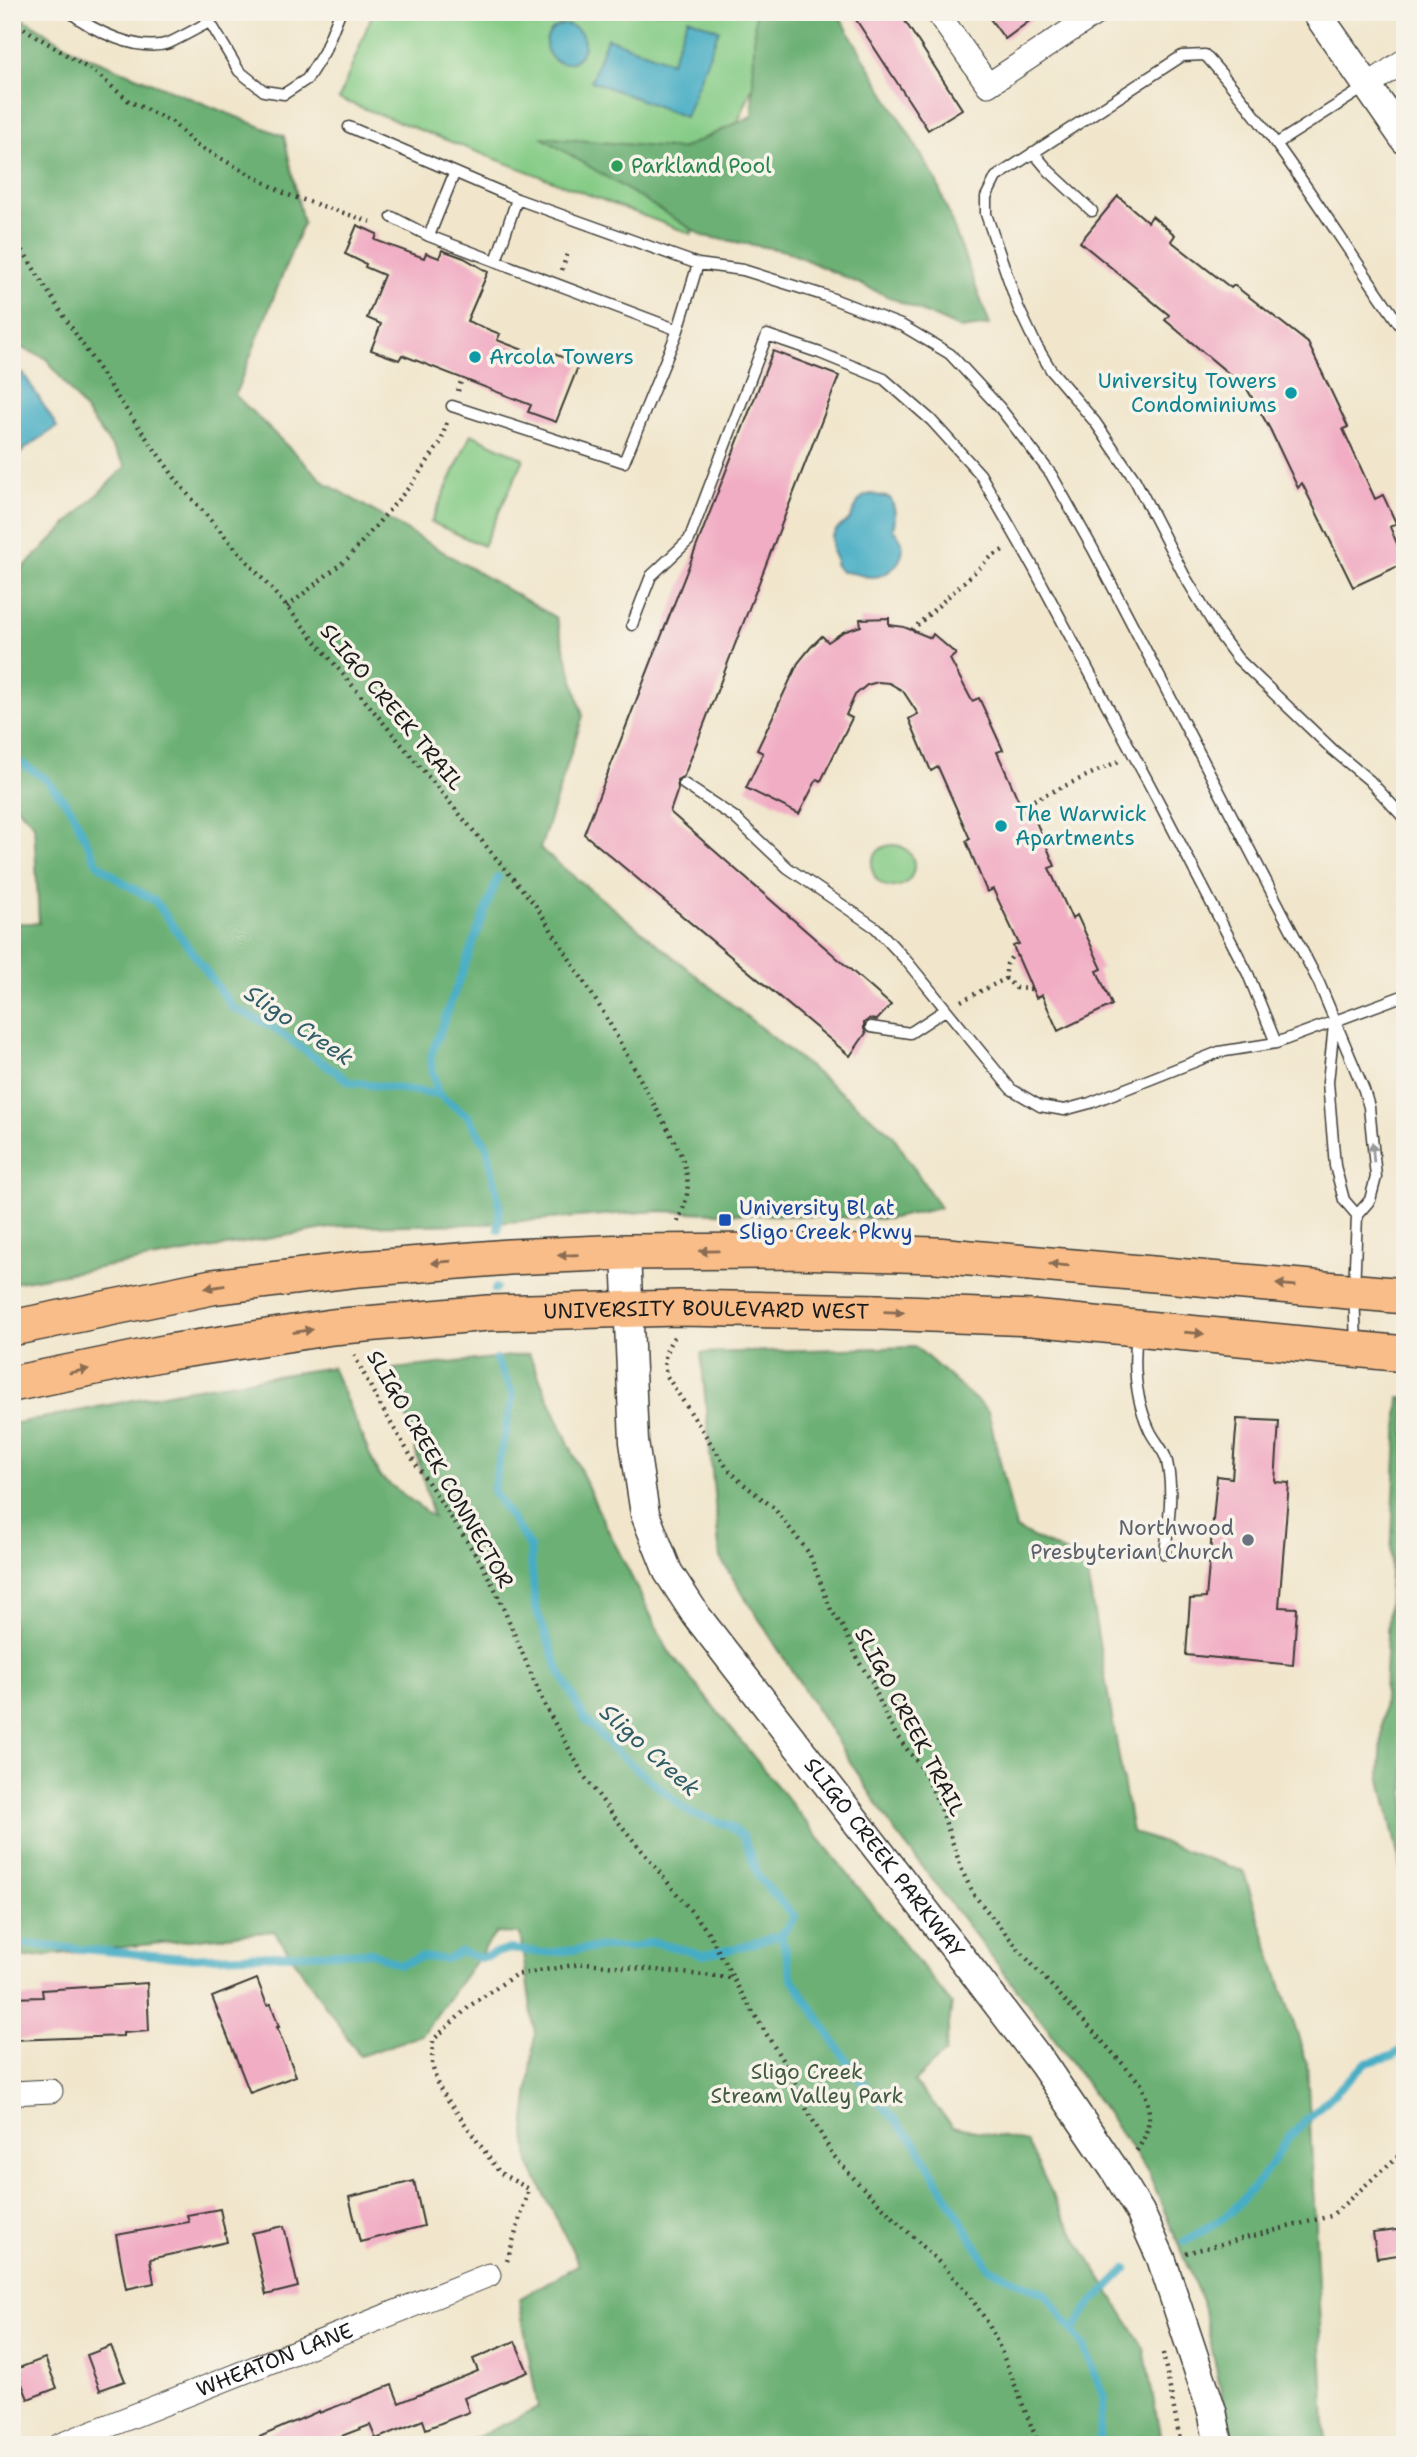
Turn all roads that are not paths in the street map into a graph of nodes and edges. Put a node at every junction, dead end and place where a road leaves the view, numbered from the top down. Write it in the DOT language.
graph roads {
  1 [pos="71,12"];
  2 [pos="340,12"];
  3 [pos="937,12"];
  4 [pos="1098,12"];
  5 [pos="1315,12"];
  6 [pos="206,17"];
  7 [pos="1405,60"];
  8 [pos="1367,86"];
  9 [pos="349,127"];
  10 [pos="1405,140"];
  11 [pos="1276,144"];
  12 [pos="1033,152"];
  13 [pos="454,174"];
  14 [pos="517,199"];
  15 [pos="1092,211"];
  16 [pos="392,217"];
  17 [pos="429,236"];
  18 [pos="496,261"];
  19 [pos="698,264"];
  20 [pos="678,330"];
  21 [pos="1405,332"];
  22 [pos="452,406"];
  23 [pos="632,625"];
  24 [pos="684,784"];
  25 [pos="1405,819"];
  26 [pos="1405,995"];
  27 [pos="945,1010"];
  28 [pos="1334,1022"];
  29 [pos="871,1027"];
  30 [pos="1276,1043"];
  31 [pos="1357,1215"];
  32 [pos="626,1252"];
  33 [pos="1354,1291"];
  34 [pos="1405,1296"];
  35 [pos="629,1310"];
  36 [pos="12,1328"];
  37 [pos="1138,1328"];
  38 [pos="1356,1349"];
  39 [pos="1405,1354"];
  40 [pos="12,1384"];
  41 [pos="1165,1554"];
  42 [pos="51,2091"];
  43 [pos="12,2093"];
  44 [pos="489,2276"];
  45 [pos="60,2445"];
  46 [pos="1219,2445"];
  1 -- 6 [label="lane"];
  2 -- 6 [label="lane"];
  3 -- 4 [label="street"];
  5 -- 8 [label="street"];
  7 -- 8 [label="street"];
  8 -- 10 [label="street"];
  8 -- 11 [label="lane"];
  9 -- 13 [label="lane"];
  11 -- 12 [label="lane"];
  11 -- 21 [label="lane"];
  12 -- 15 [label="lane"];
  12 -- 25 [label="lane"];
  13 -- 14 [label="lane"];
  13 -- 17 [label="lane"];
  14 -- 18 [label="lane"];
  14 -- 19 [label="lane"];
  16 -- 17 [label="lane"];
  17 -- 18 [label="lane"];
  18 -- 20 [label="lane"];
  19 -- 20 [label="lane"];
  19 -- 28 [label="lane"];
  20 -- 22 [label="lane"];
  23 -- 30 [label="lane"];
  24 -- 27 [label="lane"];
  26 -- 28 [label="lane"];
  27 -- 29 [label="lane"];
  27 -- 30 [label="lane"];
  28 -- 30 [label="lane"];
  28 -- 31 [label="lane"];
  31 -- 28 [label="lane, one-way"];
  31 -- 33 [label="lane"];
  33 -- 32 [label="main road, one-way"];
  32 -- 35 [label="street, SLIGO CREEK PARKWAY"];
  32 -- 36 [label="main road, one-way"];
  33 -- 34 [label="main road"];
  33 -- 38 [label="lane"];
  35 -- 37 [label="main road, UNIVERSITY BOULEVARD WEST, one-way"];
  40 -- 35 [label="main road, UNIVERSITY BOULEVARD WEST, one-way"];
  35 -- 46 [label="street, SLIGO CREEK PARKWAY"];
  37 -- 38 [label="main road, UNIVERSITY BOULEVARD WEST, one-way"];
  37 -- 41 [label="lane"];
  38 -- 39 [label="main road, UNIVERSITY BOULEVARD WEST"];
  42 -- 43 [label="street"];
  44 -- 45 [label="street, WHEATON LANE"];
}
